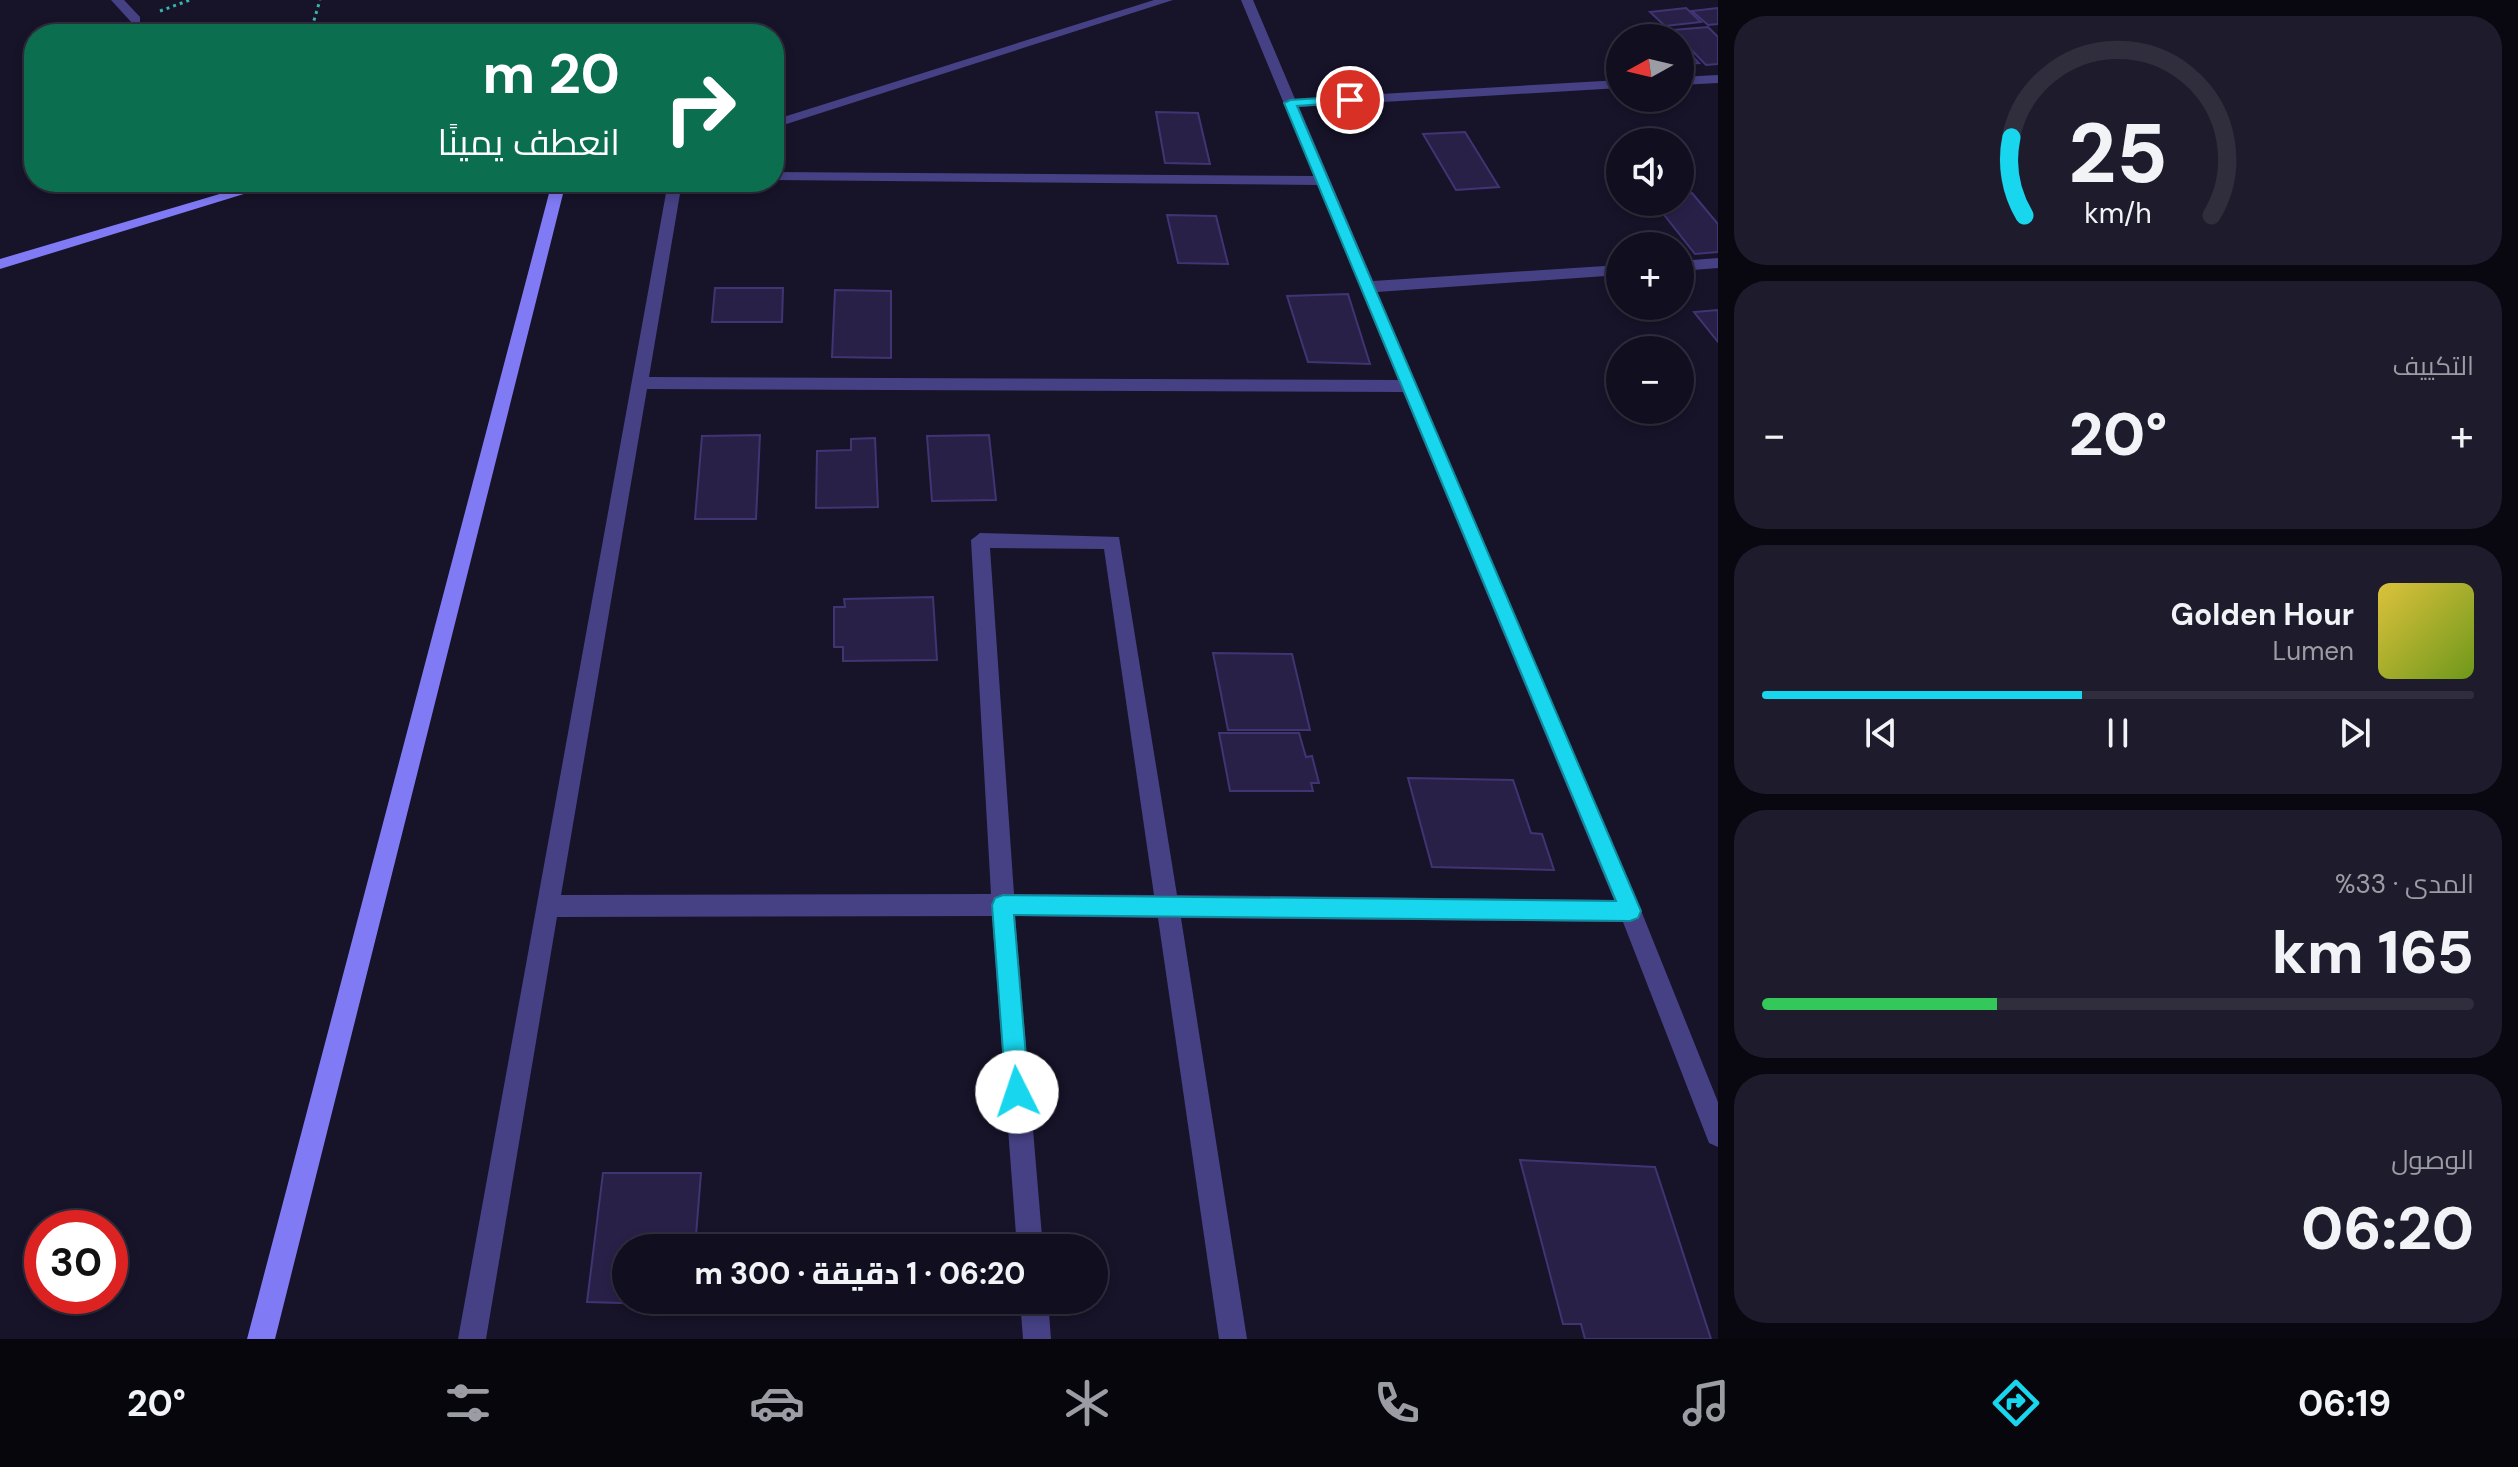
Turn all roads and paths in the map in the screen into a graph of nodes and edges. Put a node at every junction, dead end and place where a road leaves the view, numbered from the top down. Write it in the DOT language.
graph roads {
  1 [pos="117,0"];
  2 [pos="320,0"];
  3 [pos="1167,0"];
  4 [pos="1247,0"];
  5 [pos="136,20"];
  6 [pos="313,24"];
  7 [pos="1718,79"];
  8 [pos="1694,80"];
  9 [pos="1606,85"];
  10 [pos="1290,103"];
  11 [pos="784,121"];
  12 [pos="784,176"];
  13 [pos="1323,181"];
  14 [pos="242,192"];
  15 [pos="556,192"];
  16 [pos="673,192"];
  17 [pos="1718,263"];
  18 [pos="0,264"];
  19 [pos="1694,265"];
  20 [pos="1606,271"];
  21 [pos="1367,287"];
  22 [pos="640,383"];
  23 [pos="1409,386"];
  24 [pos="1003,905"];
  25 [pos="547,906"];
  26 [pos="1167,906"];
  27 [pos="1630,911"];
  28 [pos="1718,1134"];
  29 [pos="1029,1234"];
  30 [pos="1035,1314"];
  31 [pos="261,1339"];
  32 [pos="472,1339"];
  33 [pos="1037,1339"];
  34 [pos="1233,1339"];
  1 -- 5 [label="street"];
  2 -- 6 [label="path"];
  3 -- 11 [label="street"];
  4 -- 10 [label="street"];
  7 -- 8 [label="street"];
  9 -- 10 [label="street"];
  10 -- 13 [label="street"];
  12 -- 13 [label="street"];
  13 -- 21 [label="street"];
  14 -- 18 [label="street"];
  15 -- 31 [label="street"];
  16 -- 22 [label="street"];
  17 -- 19 [label="street"];
  20 -- 21 [label="street"];
  21 -- 23 [label="street"];
  22 -- 23 [label="street"];
  22 -- 25 [label="street"];
  23 -- 27 [label="street"];
  24 -- 25 [label="street"];
  24 -- 26 [label="street"];
  24 -- 26 [label="street"];
  24 -- 29 [label="street"];
  25 -- 32 [label="street"];
  26 -- 27 [label="street"];
  26 -- 34 [label="street"];
  27 -- 28 [label="street"];
  30 -- 33 [label="street"];
}
